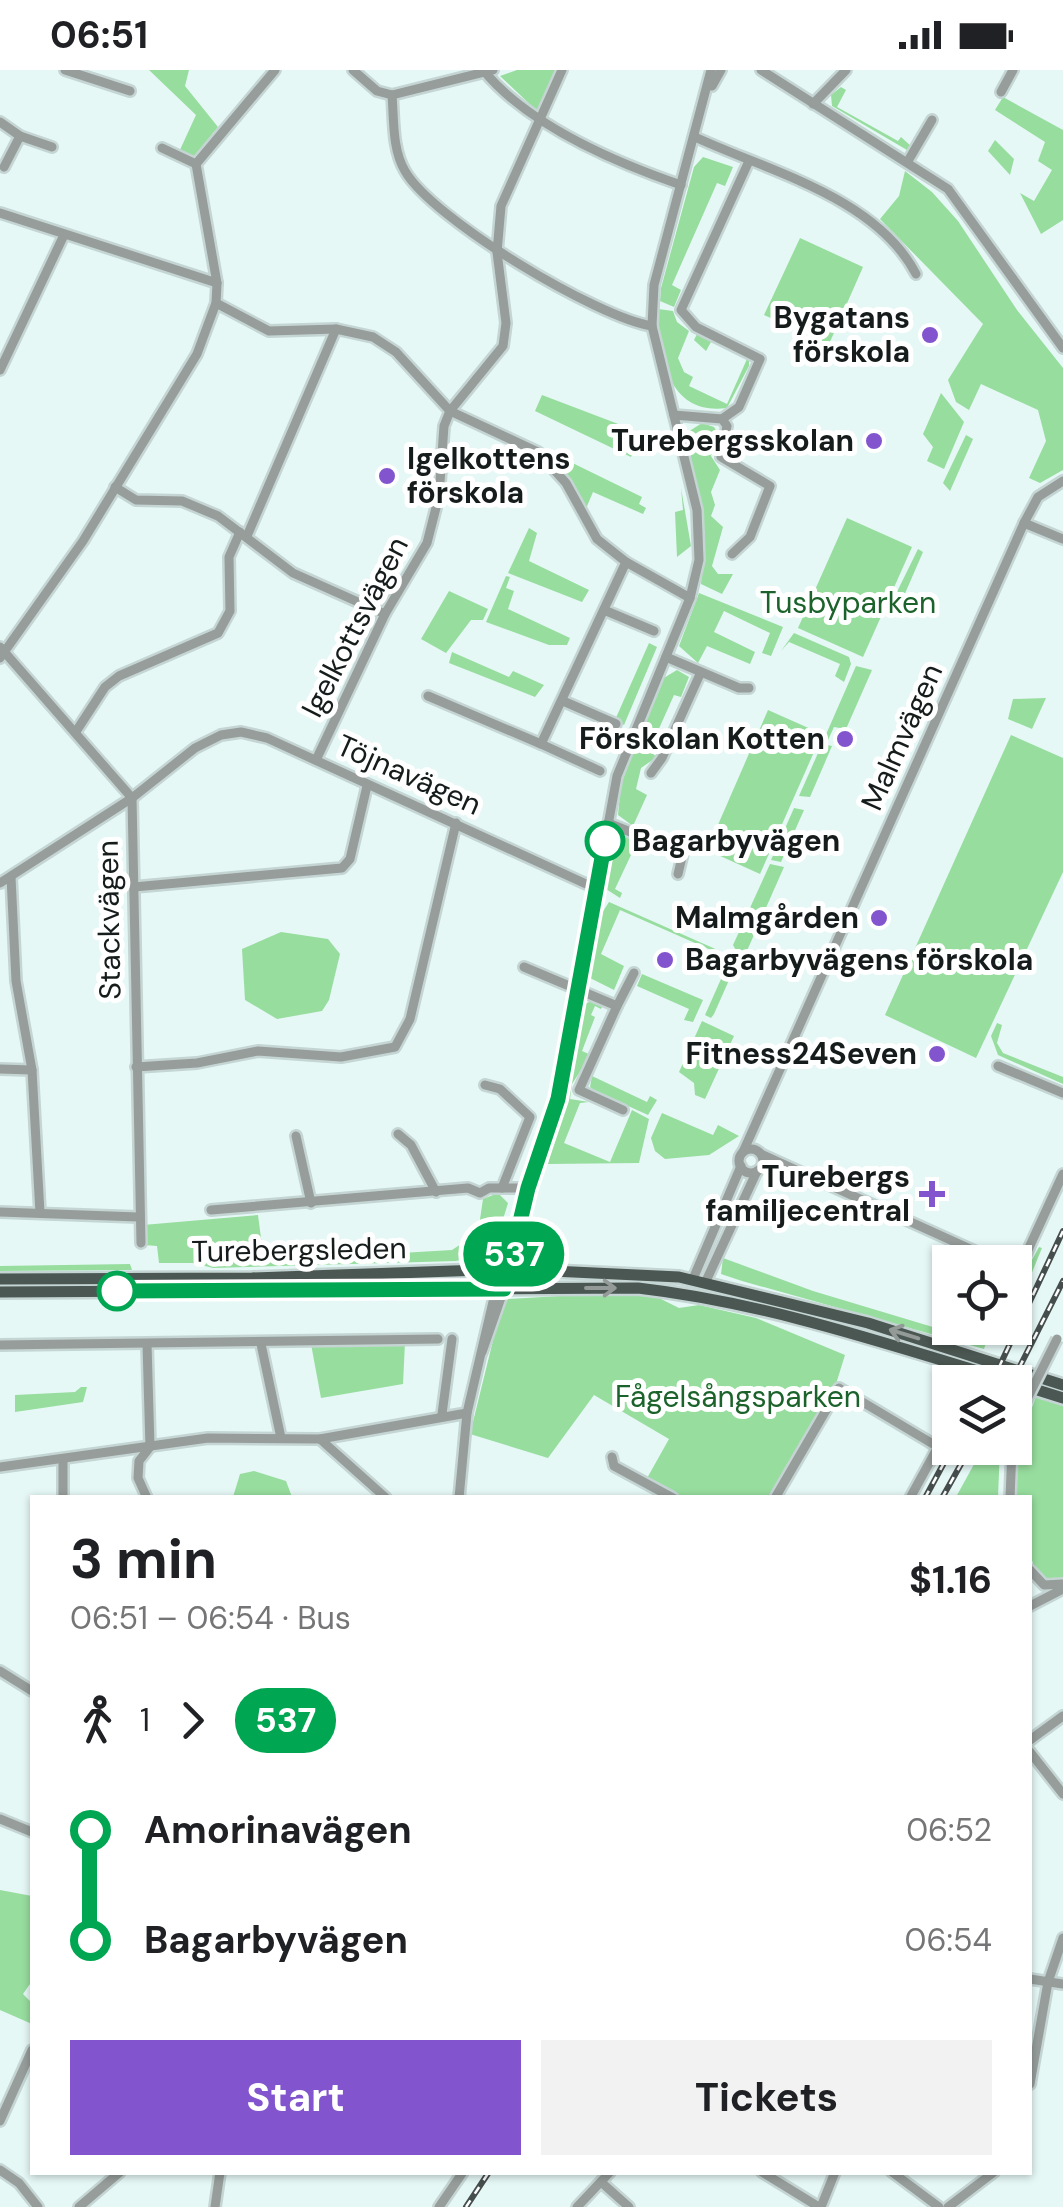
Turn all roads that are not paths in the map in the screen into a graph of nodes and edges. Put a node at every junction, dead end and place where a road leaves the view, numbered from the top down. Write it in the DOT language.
graph roads {
  1 [pos="65,70"];
  2 [pos="275,70"];
  3 [pos="353,70"];
  4 [pos="562,70"];
  5 [pos="711,70"];
  6 [pos="722,70"];
  7 [pos="761,70"];
  8 [pos="846,70"];
  9 [pos="1013,70"];
  10 [pos="487,71"];
  11 [pos="774,74"];
  12 [pos="130,90"];
  13 [pos="708,92"];
  14 [pos="1001,92"];
  15 [pos="392,95"];
  16 [pos="813,104"];
  17 [pos="540,116"];
  18 [pos="932,120"];
  19 [pos="0,122"];
  20 [pos="20,136"];
  21 [pos="696,137"];
  22 [pos="52,146"];
  23 [pos="162,148"];
  24 [pos="908,161"];
  25 [pos="748,162"];
  26 [pos="196,164"];
  27 [pos="4,167"];
  28 [pos="680,184"];
  29 [pos="0,213"];
  30 [pos="64,234"];
  31 [pos="497,252"];
  32 [pos="916,274"];
  33 [pos="217,283"];
  34 [pos="216,303"];
  35 [pos="652,326"];
  36 [pos="336,329"];
  37 [pos="1063,348"];
  38 [pos="0,370"];
  39 [pos="450,411"];
  40 [pos="674,416"];
  41 [pos="722,419"];
  42 [pos="1063,482"];
  43 [pos="115,486"];
  44 [pos="1024,522"];
  45 [pos="244,534"];
  46 [pos="1063,539"];
  47 [pos="732,554"];
  48 [pos="626,562"];
  49 [pos="690,598"];
  50 [pos="604,610"];
  51 [pos="385,614"];
  52 [pos="654,631"];
  53 [pos="2,653"];
  54 [pos="666,656"];
  55 [pos="701,672"];
  56 [pos="749,688"];
  57 [pos="428,696"];
  58 [pos="563,701"];
  59 [pos="616,724"];
  60 [pos="77,730"];
  61 [pos="541,744"];
  62 [pos="316,760"];
  63 [pos="600,771"];
  64 [pos="651,772"];
  65 [pos="367,786"];
  66 [pos="132,798"];
  67 [pos="456,823"];
  68 [pos="608,823"];
  69 [pos="678,874"];
  70 [pos="11,878"];
  71 [pos="0,883"];
  72 [pos="134,887"];
  73 [pos="596,890"];
  74 [pos="524,966"];
  75 [pos="634,973"];
  76 [pos="580,990"];
  77 [pos="617,1006"];
  78 [pos="998,1066"];
  79 [pos="136,1067"];
  80 [pos="0,1069"];
  81 [pos="32,1070"];
  82 [pos="485,1085"];
  83 [pos="1063,1094"];
  84 [pos="624,1110"];
  85 [pos="398,1134"];
  86 [pos="752,1134"];
  87 [pos="296,1136"];
  88 [pos="743,1152"];
  89 [pos="760,1152"];
  90 [pos="777,1164"];
  91 [pos="740,1166"];
  92 [pos="759,1170"];
  93 [pos="1063,1174"];
  94 [pos="502,1188"];
  95 [pos="528,1188"];
  96 [pos="436,1192"];
  97 [pos="312,1203"];
  98 [pos="211,1210"];
  99 [pos="0,1212"];
  100 [pos="40,1213"];
  101 [pos="138,1217"];
  102 [pos="141,1242"];
  103 [pos="960,1245"];
  104 [pos="1029,1245"];
  105 [pos="505,1269"];
  106 [pos="0,1279"];
  107 [pos="699,1280"];
  108 [pos="500,1289"];
  109 [pos="0,1292"];
  110 [pos="695,1295"];
  111 [pos="1063,1326"];
  112 [pos="452,1338"];
  113 [pos="438,1339"];
  114 [pos="146,1344"];
  115 [pos="261,1344"];
  116 [pos="0,1346"];
  117 [pos="956,1365"];
  118 [pos="1063,1386"];
  119 [pos="1032,1389"];
  120 [pos="1032,1389"];
  121 [pos="1063,1398"];
  122 [pos="467,1413"];
  123 [pos="442,1414"];
  124 [pos="282,1438"];
  125 [pos="320,1439"];
  126 [pos="150,1447"];
  127 [pos="612,1457"];
  128 [pos="63,1459"];
  129 [pos="1011,1465"];
  130 [pos="0,1467"];
  131 [pos="63,1495"];
  132 [pos="146,1495"];
  133 [pos="383,1495"];
  134 [pos="459,1495"];
  135 [pos="667,1495"];
  136 [pos="777,1495"];
  137 [pos="912,1495"];
  138 [pos="1010,1495"];
  139 [pos="1032,1572"];
  140 [pos="1063,1589"];
  141 [pos="1034,1603"];
  142 [pos="0,1671"];
  143 [pos="30,1690"];
  144 [pos="1063,1716"];
  145 [pos="1032,1739"];
  146 [pos="1032,1755"];
  147 [pos="1063,1794"];
  148 [pos="0,1819"];
  149 [pos="30,1831"];
  150 [pos="1063,1938"];
  151 [pos="1032,1979"];
  152 [pos="1048,1982"];
  153 [pos="1063,1984"];
  154 [pos="30,2054"];
  155 [pos="1032,2073"];
  156 [pos="0,2121"];
  157 [pos="0,2170"];
  158 [pos="116,2175"];
  159 [pos="220,2175"];
  160 [pos="461,2175"];
  161 [pos="607,2175"];
  162 [pos="767,2175"];
  163 [pos="834,2175"];
  164 [pos="896,2175"];
  165 [pos="990,2175"];
  166 [pos="601,2182"];
  167 [pos="38,2207"];
  168 [pos="79,2207"];
  169 [pos="215,2207"];
  170 [pos="438,2207"];
  171 [pos="578,2207"];
  172 [pos="630,2207"];
  173 [pos="820,2207"];
  174 [pos="938,2207"];
  175 [pos="948,2207"];
  1 -- 12 [label="street"];
  2 -- 26 [label="street"];
  3 -- 15 [label="street"];
  4 -- 17 [label="street, Igelkottsvägen"];
  5 -- 13 [label="street"];
  6 -- 13 [label="street"];
  7 -- 11 [label="street"];
  8 -- 16 [label="street"];
  9 -- 14 [label="street"];
  10 -- 15 [label="street"];
  10 -- 17 [label="street"];
  11 -- 16 [label="street"];
  13 -- 21 [label="street"];
  15 -- 31 [label="street"];
  16 -- 24 [label="street"];
  17 -- 28 [label="street"];
  17 -- 31 [label="street, Igelkottsvägen"];
  18 -- 24 [label="street"];
  19 -- 20 [label="street"];
  20 -- 22 [label="street"];
  20 -- 27 [label="street"];
  21 -- 25 [label="street"];
  21 -- 28 [label="street"];
  23 -- 26 [label="street"];
  24 -- 37 [label="street"];
  25 -- 32 [label="street"];
  25 -- 41 [label="street"];
  26 -- 33 [label="street"];
  28 -- 35 [label="street"];
  29 -- 30 [label="street"];
  30 -- 33 [label="street"];
  30 -- 38 [label="street"];
  31 -- 35 [label="street"];
  31 -- 39 [label="street, Igelkottsvägen"];
  33 -- 34 [label="street"];
  34 -- 36 [label="street"];
  34 -- 43 [label="street"];
  35 -- 40 [label="street"];
  36 -- 39 [label="street"];
  36 -- 45 [label="street"];
  39 -- 48 [label="street"];
  39 -- 51 [label="street, Igelkottsvägen"];
  40 -- 41 [label="street"];
  40 -- 49 [label="street"];
  41 -- 47 [label="street"];
  42 -- 44 [label="street, Malmvägen"];
  43 -- 45 [label="street"];
  43 -- 53 [label="street"];
  44 -- 46 [label="street"];
  44 -- 86 [label="street, Malmvägen"];
  45 -- 51 [label="street"];
  45 -- 60 [label="street"];
  48 -- 49 [label="street"];
  48 -- 50 [label="street"];
  49 -- 54 [label="street"];
  50 -- 52 [label="street"];
  50 -- 58 [label="street"];
  51 -- 62 [label="street, Igelkottsvägen"];
  53 -- 60 [label="street, Stackvägen"];
  54 -- 55 [label="street"];
  54 -- 68 [label="street"];
  55 -- 56 [label="street"];
  55 -- 64 [label="street"];
  57 -- 61 [label="street"];
  58 -- 59 [label="street"];
  58 -- 61 [label="street"];
  60 -- 66 [label="street, Stackvägen"];
  61 -- 63 [label="street"];
  62 -- 65 [label="street, Töjnavägen"];
  62 -- 66 [label="street, Töjnavägen"];
  65 -- 67 [label="street, Töjnavägen"];
  65 -- 72 [label="street"];
  66 -- 70 [label="street, Töjnavägen"];
  66 -- 72 [label="street, Stackvägen"];
  67 -- 73 [label="street, Töjnavägen"];
  67 -- 79 [label="street"];
  68 -- 69 [label="street"];
  68 -- 73 [label="street"];
  70 -- 71 [label="street, Töjnavägen"];
  70 -- 81 [label="street"];
  72 -- 79 [label="street, Stackvägen"];
  73 -- 76 [label="street"];
  74 -- 76 [label="street"];
  75 -- 77 [label="street"];
  76 -- 77 [label="street"];
  76 -- 95 [label="street"];
  77 -- 84 [label="street"];
  78 -- 83 [label="street"];
  79 -- 101 [label="street, Stackvägen"];
  80 -- 81 [label="street"];
  81 -- 100 [label="street"];
  82 -- 94 [label="street"];
  85 -- 96 [label="street"];
  86 -- 88 [label="street, Malmvägen"];
  86 -- 89 [label="street"];
  87 -- 97 [label="street"];
  88 -- 89 [label="street"];
  88 -- 91 [label="street, Malmvägen"];
  89 -- 90 [label="street"];
  89 -- 92 [label="street"];
  90 -- 92 [label="street"];
  90 -- 103 [label="street"];
  91 -- 92 [label="street"];
  91 -- 107 [label="street"];
  92 -- 107 [label="street"];
  93 -- 104 [label="street"];
  94 -- 95 [label="street"];
  94 -- 96 [label="street"];
  95 -- 105 [label="street"];
  96 -- 97 [label="street"];
  97 -- 98 [label="street"];
  99 -- 100 [label="street"];
  100 -- 101 [label="street"];
  101 -- 102 [label="street, Stackvägen"];
  105 -- 106 [label="main road, Turebergsleden"];
  105 -- 107 [label="main road, Turebergsleden"];
  105 -- 108 [label="main road"];
  107 -- 110 [label="main road"];
  118 -- 107 [label="main road, Turebergsleden, one-way"];
  108 -- 109 [label="main road, Turebergsleden"];
  108 -- 110 [label="main road, Turebergsleden, one-way"];
  108 -- 122 [label="street"];
  110 -- 117 [label="main road, Turebergsleden"];
  111 -- 120 [label="street, bridge"];
  112 -- 123 [label="street"];
  113 -- 115 [label="street"];
  114 -- 115 [label="street"];
  114 -- 116 [label="street"];
  114 -- 126 [label="street"];
  115 -- 124 [label="street"];
  119 -- 121 [label="main road, Turebergsleden"];
  122 -- 123 [label="street"];
  122 -- 134 [label="street"];
  123 -- 125 [label="street"];
  124 -- 125 [label="street"];
  124 -- 126 [label="street"];
  125 -- 133 [label="street"];
  126 -- 128 [label="street"];
  126 -- 132 [label="street"];
  127 -- 135 [label="street"];
  128 -- 130 [label="street"];
  128 -- 131 [label="street"];
  129 -- 138 [label="street"];
  136 -- 137 [label="street"];
  139 -- 140 [label="street"];
  140 -- 141 [label="street"];
  142 -- 143 [label="street"];
  144 -- 145 [label="street"];
  146 -- 147 [label="street"];
  148 -- 149 [label="street"];
  150 -- 152 [label="street"];
  151 -- 152 [label="street"];
  152 -- 153 [label="street"];
  152 -- 155 [label="street"];
  154 -- 156 [label="street"];
  157 -- 167 [label="street"];
  158 -- 168 [label="street"];
  159 -- 169 [label="street"];
  160 -- 170 [label="street"];
  161 -- 166 [label="street"];
  162 -- 173 [label="street"];
  163 -- 173 [label="street"];
  164 -- 174 [label="street"];
  165 -- 175 [label="street"];
  166 -- 171 [label="street"];
  166 -- 172 [label="street"];
}
